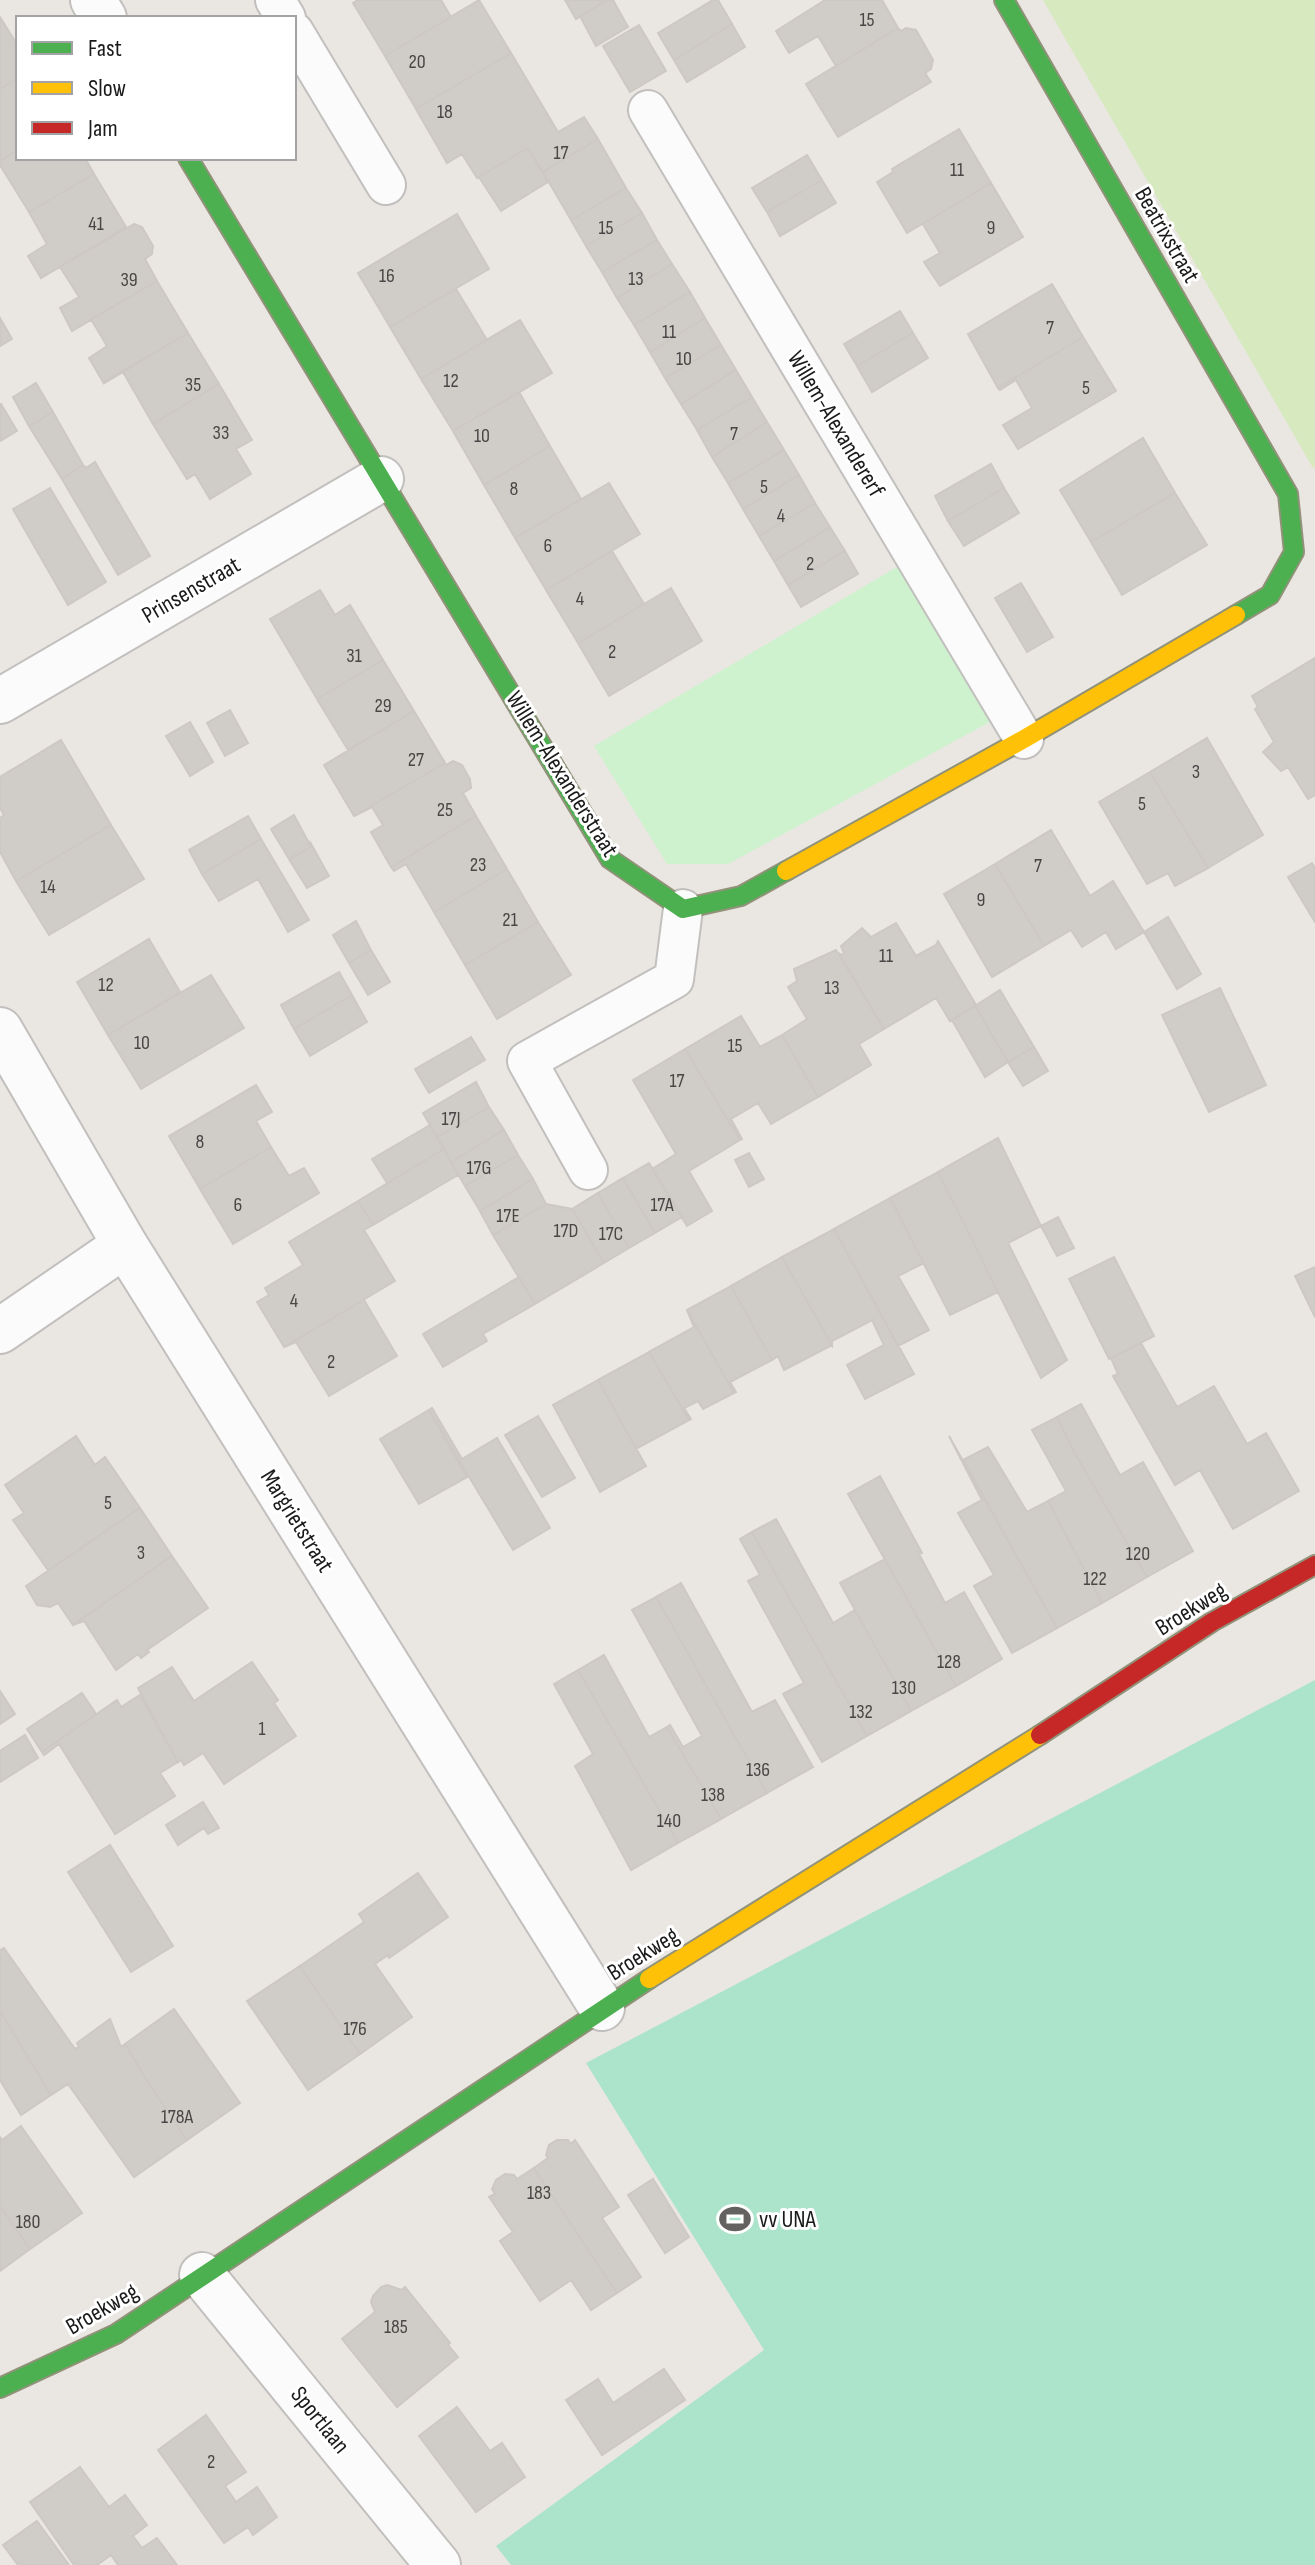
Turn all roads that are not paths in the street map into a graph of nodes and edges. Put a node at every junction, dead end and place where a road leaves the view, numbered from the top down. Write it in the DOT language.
graph roads {
  1 [pos="1004,0"];
  2 [pos="296,35"];
  3 [pos="648,110"];
  4 [pos="189,160"];
  5 [pos="386,185"];
  6 [pos="381,479"];
  7 [pos="0,701"];
  8 [pos="1024,739"];
  9 [pos="683,909"];
  10 [pos="0,1030"];
  11 [pos="588,1170"];
  12 [pos="125,1245"];
  13 [pos="0,1331"];
  14 [pos="1315,1565"];
  15 [pos="602,2008"];
  16 [pos="202,2275"];
  17 [pos="0,2388"];
  18 [pos="438,2565"];
  1 -- 8 [label="street, Beatrixstraat"];
  2 -- 5 [label="lane"];
  3 -- 8 [label="lane, Willem-Alexandererf"];
  4 -- 6 [label="street, Willem-Alexanderstraat"];
  6 -- 7 [label="street, Prinsenstraat"];
  6 -- 9 [label="street, Willem-Alexanderstraat"];
  8 -- 9 [label="street"];
  9 -- 11 [label="lane"];
  10 -- 12 [label="street, Margrietstraat"];
  12 -- 13 [label="street"];
  12 -- 15 [label="street, Margrietstraat"];
  14 -- 15 [label="street, Broekweg"];
  15 -- 16 [label="street, Broekweg"];
  16 -- 17 [label="street, Broekweg"];
  16 -- 18 [label="street, Sportlaan"];
}
